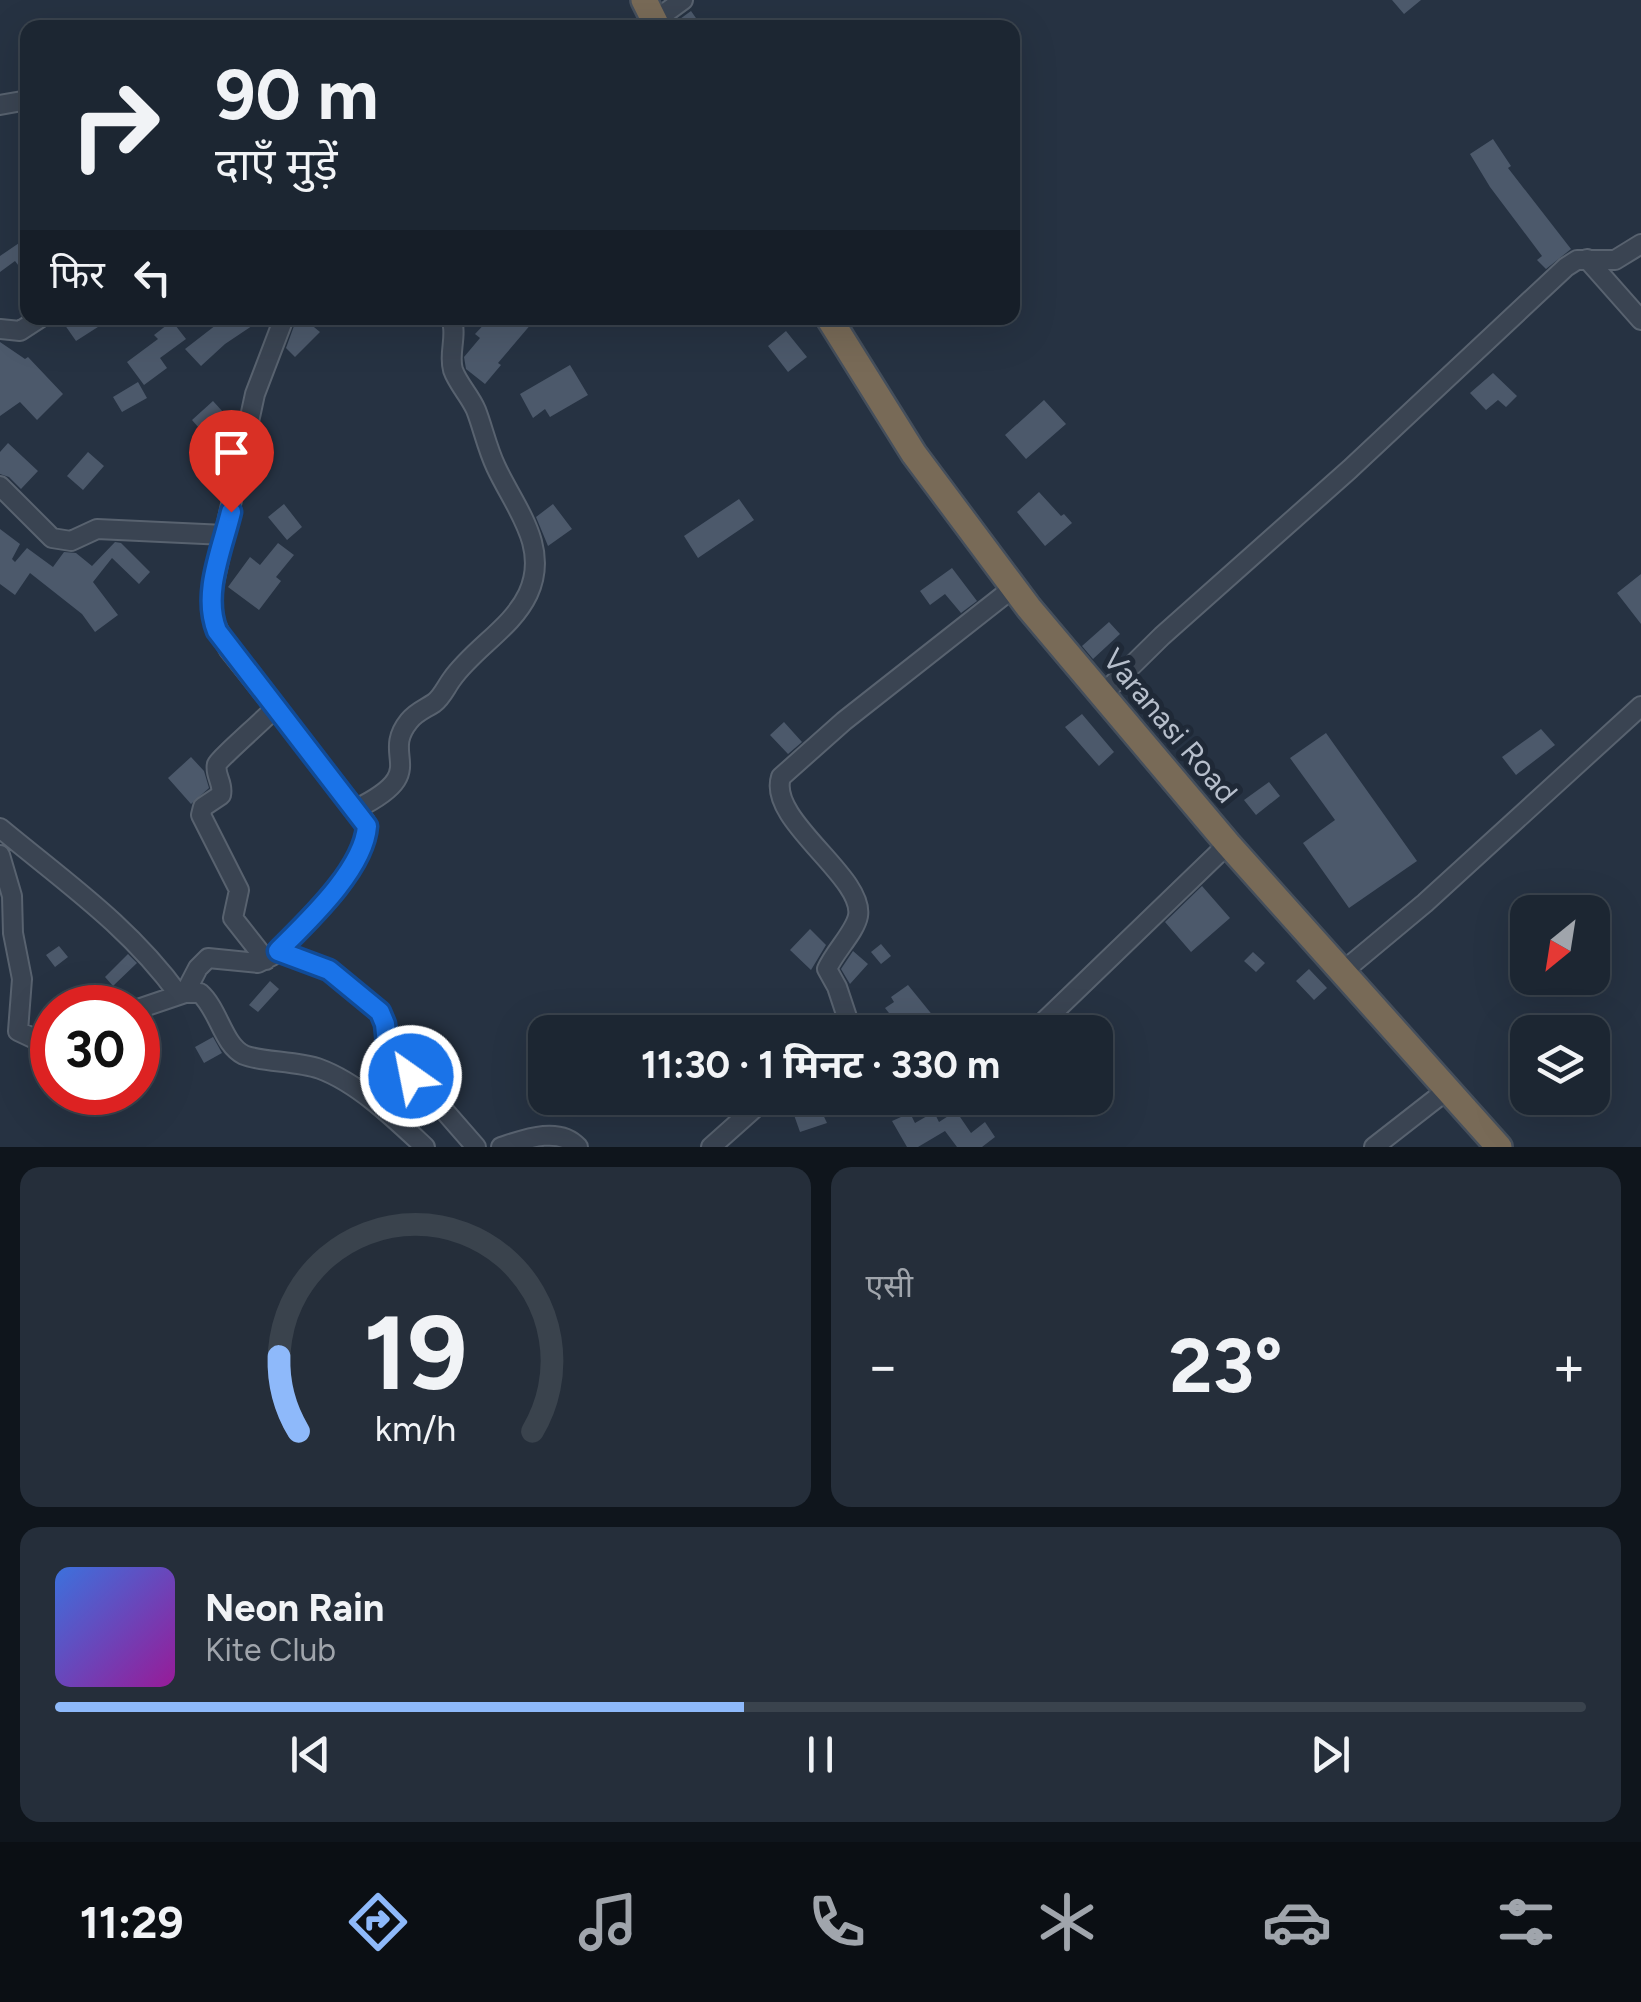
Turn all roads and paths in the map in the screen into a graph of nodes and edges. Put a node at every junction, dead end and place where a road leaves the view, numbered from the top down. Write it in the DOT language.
graph roads {
  1 [pos="683,0"];
  2 [pos="651,19"];
  3 [pos="1641,244"];
  4 [pos="1587,259"];
  5 [pos="1641,320"];
  6 [pos="29,325"];
  7 [pos="281,325"];
  8 [pos="454,325"];
  9 [pos="834,325"];
  10 [pos="2,327"];
  11 [pos="0,486"];
  12 [pos="226,536"];
  13 [pos="1013,588"];
  14 [pos="1102,696"];
  15 [pos="1641,706"];
  16 [pos="275,708"];
  17 [pos="356,810"];
  18 [pos="2,836"];
  19 [pos="1228,844"];
  20 [pos="0,856"];
  21 [pos="272,956"];
  22 [pos="1341,973"];
  23 [pos="182,994"];
  24 [pos="160,1001"];
  25 [pos="846,1015"];
  26 [pos="1051,1015"];
  27 [pos="30,1038"];
  28 [pos="1447,1090"];
  29 [pos="747,1115"];
  30 [pos="424,1147"];
  31 [pos="476,1147"];
  32 [pos="500,1147"];
  33 [pos="578,1147"];
  34 [pos="710,1147"];
  35 [pos="1374,1147"];
  36 [pos="1499,1147"];
  1 -- 2 [label="street"];
  3 -- 4 [label="street"];
  4 -- 5 [label="street"];
  4 -- 14 [label="street"];
  6 -- 10 [label="street"];
  7 -- 12 [label="street"];
  8 -- 17 [label="street"];
  9 -- 13 [label="highway, Varanasi Road"];
  11 -- 12 [label="street"];
  12 -- 16 [label="street"];
  13 -- 14 [label="highway, Varanasi Road"];
  13 -- 25 [label="street"];
  14 -- 19 [label="highway, Varanasi Road"];
  15 -- 22 [label="street"];
  16 -- 17 [label="street"];
  16 -- 21 [label="street"];
  17 -- 21 [label="street"];
  18 -- 23 [label="street"];
  19 -- 22 [label="highway, Varanasi Road"];
  19 -- 26 [label="street"];
  20 -- 27 [label="street"];
  21 -- 23 [label="street"];
  21 -- 31 [label="street"];
  22 -- 28 [label="highway, Varanasi Road"];
  23 -- 24 [label="street"];
  23 -- 30 [label="street"];
  28 -- 35 [label="street"];
  28 -- 36 [label="highway, Varanasi Road"];
  29 -- 34 [label="street"];
  32 -- 33 [label="street"];
}
